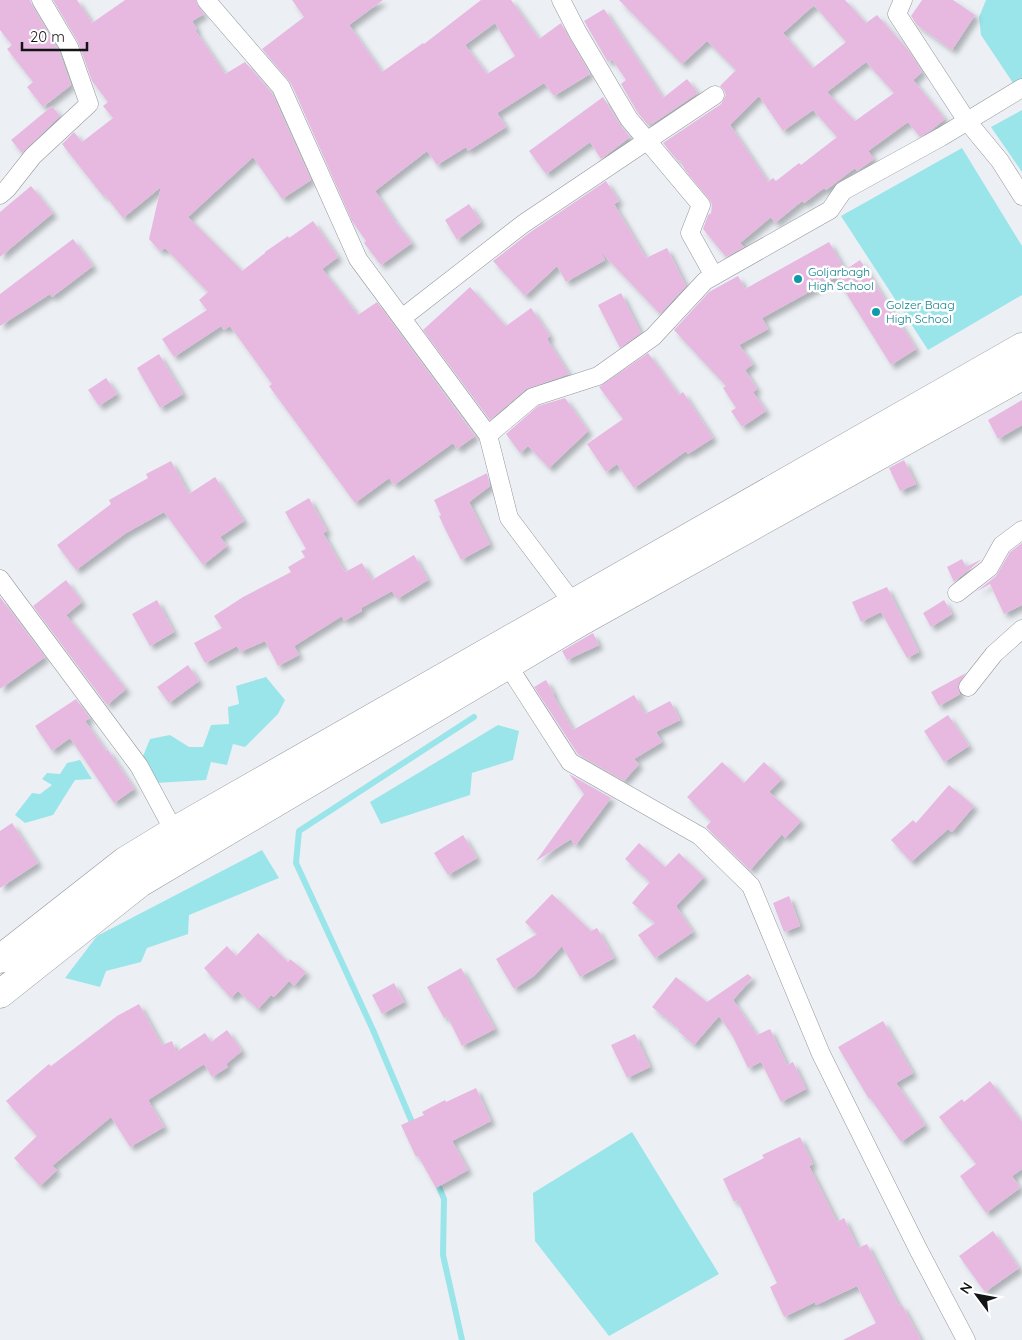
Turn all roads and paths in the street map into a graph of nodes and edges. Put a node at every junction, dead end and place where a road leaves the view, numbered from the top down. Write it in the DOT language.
graph roads {
  1 [pos="41,0"];
  2 [pos="206,0"];
  3 [pos="561,0"];
  4 [pos="902,0"];
  5 [pos="1022,88"];
  6 [pos="715,95"];
  7 [pos="967,121"];
  8 [pos="648,140"];
  9 [pos="0,195"];
  10 [pos="1022,196"];
  11 [pos="714,276"];
  12 [pos="402,318"];
  13 [pos="1022,347"];
  14 [pos="1022,376"];
  15 [pos="488,435"];
  16 [pos="1022,530"];
  17 [pos="0,579"];
  18 [pos="957,593"];
  19 [pos="573,603"];
  20 [pos="1022,629"];
  21 [pos="507,664"];
  22 [pos="968,687"];
  23 [pos="174,831"];
  24 [pos="0,959"];
  25 [pos="0,994"];
  26 [pos="966,1340"];
  1 -- 9 [label="street"];
  2 -- 12 [label="street"];
  3 -- 8 [label="street"];
  4 -- 7 [label="street"];
  5 -- 7 [label="street"];
  6 -- 8 [label="street"];
  7 -- 10 [label="street"];
  7 -- 11 [label="street"];
  8 -- 11 [label="street"];
  8 -- 12 [label="street"];
  11 -- 15 [label="street"];
  12 -- 15 [label="street"];
  13 -- 19 [label="highway"];
  14 -- 21 [label="highway"];
  15 -- 19 [label="street"];
  16 -- 18 [label="street"];
  17 -- 23 [label="street"];
  19 -- 23 [label="highway"];
  20 -- 22 [label="street"];
  21 -- 25 [label="highway"];
  21 -- 26 [label="street"];
  23 -- 24 [label="highway"];
}
